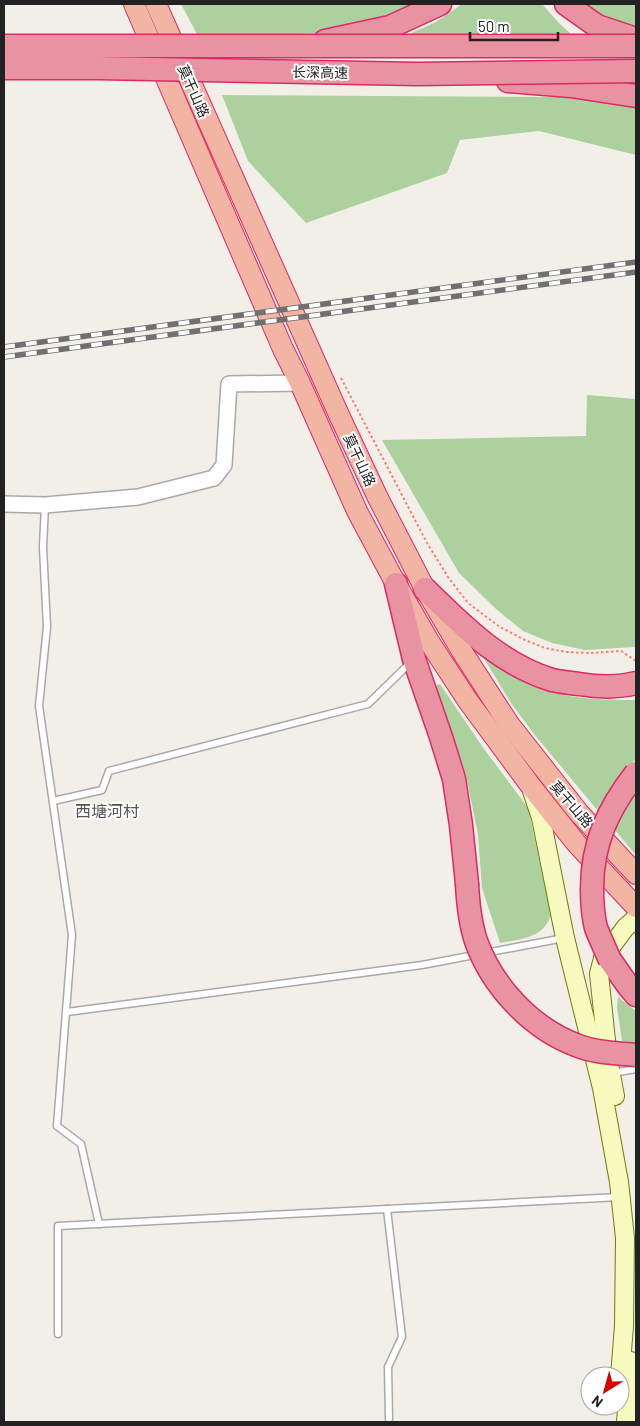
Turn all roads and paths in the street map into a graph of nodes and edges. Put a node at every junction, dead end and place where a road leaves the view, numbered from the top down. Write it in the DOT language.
graph roads {
  1 [pos="134,4"];
  2 [pos="156,4"];
  3 [pos="440,4"];
  4 [pos="566,4"];
  5 [pos="636,39"];
  6 [pos="4,46"];
  7 [pos="304,46"];
  8 [pos="636,46"];
  9 [pos="4,68"];
  10 [pos="636,71"];
  11 [pos="417,74"];
  12 [pos="636,96"];
  13 [pos="338,372"];
  14 [pos="300,384"];
  15 [pos="4,504"];
  16 [pos="45,505"];
  17 [pos="396,584"];
  18 [pos="425,589"];
  19 [pos="414,659"];
  20 [pos="636,661"];
  21 [pos="636,683"];
  22 [pos="636,773"];
  23 [pos="530,785"];
  24 [pos="52,801"];
  25 [pos="636,874"];
  26 [pos="636,906"];
  27 [pos="636,918"];
  28 [pos="565,938"];
  29 [pos="636,994"];
  30 [pos="67,1012"];
  31 [pos="636,1054"];
  32 [pos="636,1069"];
  33 [pos="611,1073"];
  34 [pos="620,1197"];
  35 [pos="387,1209"];
  36 [pos="99,1224"];
  37 [pos="58,1334"];
  38 [pos="621,1366"];
  39 [pos="630,1376"];
  40 [pos="390,1419"];
  1 -- 14 [label="highway, 莫干山路"];
  2 -- 18 [label="highway, 莫干山路"];
  3 -- 7 [label="highway, bridge"];
  4 -- 5 [label="highway"];
  6 -- 7 [label="highway, 长深高速, bridge"];
  7 -- 8 [label="highway, 长深高速, bridge"];
  9 -- 11 [label="highway, 长深高速, bridge"];
  10 -- 11 [label="highway, 长深高速, bridge"];
  11 -- 12 [label="highway"];
  13 -- 20 [label="path"];
  14 -- 16 [label="street"];
  14 -- 17 [label="highway, 莫干山路"];
  15 -- 16 [label="street"];
  16 -- 24 [label="lane"];
  17 -- 19 [label="highway"];
  17 -- 23 [label="highway, 莫干山路"];
  18 -- 21 [label="highway"];
  18 -- 25 [label="highway, 莫干山路"];
  19 -- 24 [label="lane"];
  19 -- 31 [label="highway, bridge"];
  22 -- 29 [label="highway, bridge"];
  23 -- 26 [label="highway, 莫干山路"];
  23 -- 28 [label="main road, 莫干山路"];
  24 -- 30 [label="lane"];
  27 -- 33 [label="main road"];
  28 -- 30 [label="lane"];
  28 -- 34 [label="main road, 莫干山路"];
  30 -- 36 [label="lane"];
  32 -- 33 [label="lane"];
  33 -- 39 [label="main road"];
  34 -- 35 [label="lane"];
  34 -- 38 [label="main road, 莫干山路"];
  35 -- 36 [label="lane"];
  35 -- 40 [label="lane"];
  36 -- 37 [label="lane"];
}
